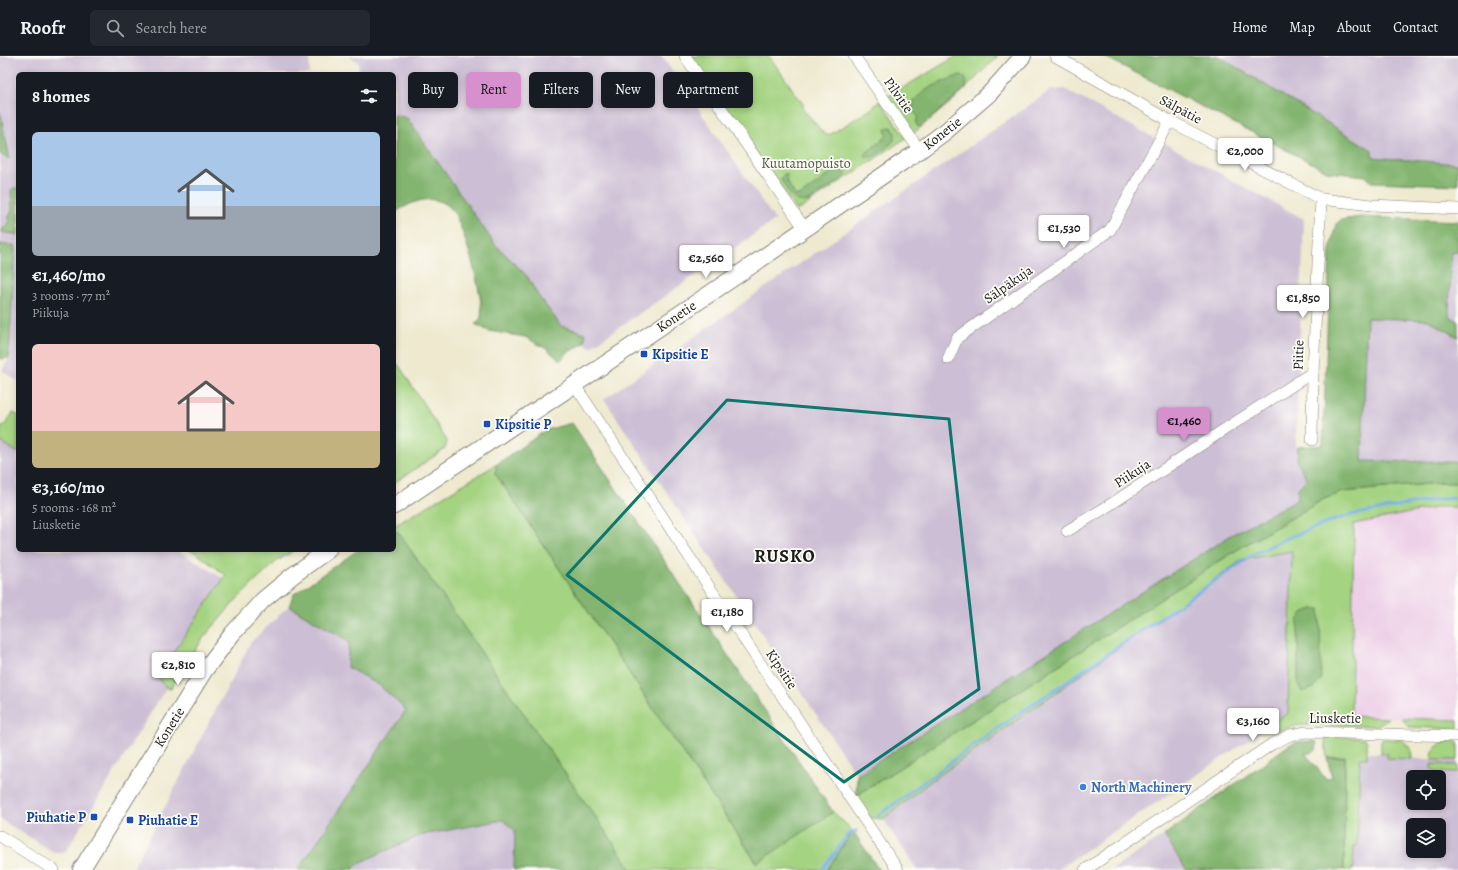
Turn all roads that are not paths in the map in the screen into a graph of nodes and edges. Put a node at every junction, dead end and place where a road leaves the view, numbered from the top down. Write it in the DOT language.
graph roads {
  1 [pos="685,56"];
  2 [pos="854,56"];
  3 [pos="1023,56"];
  4 [pos="1055,56"];
  5 [pos="1170,120"];
  6 [pos="920,151"];
  7 [pos="1321,199"];
  8 [pos="1458,209"];
  9 [pos="805,229"];
  10 [pos="948,359"];
  11 [pos="1313,372"];
  12 [pos="574,384"];
  13 [pos="1312,440"];
  14 [pos="396,505"];
  15 [pos="1067,530"];
  16 [pos="325,552"];
  17 [pos="1458,736"];
  18 [pos="0,836"];
  19 [pos="54,870"];
  20 [pos="81,870"];
  21 [pos="898,870"];
  22 [pos="1085,870"];
  1 -- 9 [label="street"];
  2 -- 6 [label="street, Pilvitie"];
  3 -- 6 [label="street, Konetie"];
  4 -- 5 [label="street, Sälpätie"];
  5 -- 7 [label="street, Sälpätie"];
  5 -- 10 [label="street, Sälpäkuja"];
  6 -- 9 [label="street, Konetie"];
  7 -- 8 [label="street, Sälpätie"];
  7 -- 11 [label="street, Piitie"];
  9 -- 12 [label="street, Konetie"];
  11 -- 13 [label="street, Piitie"];
  11 -- 15 [label="street, Piikuja"];
  12 -- 14 [label="street, Konetie"];
  12 -- 21 [label="street, Kipsitie"];
  16 -- 20 [label="street, Konetie"];
  17 -- 22 [label="street, Liusketie"];
  18 -- 19 [label="street"];
}
